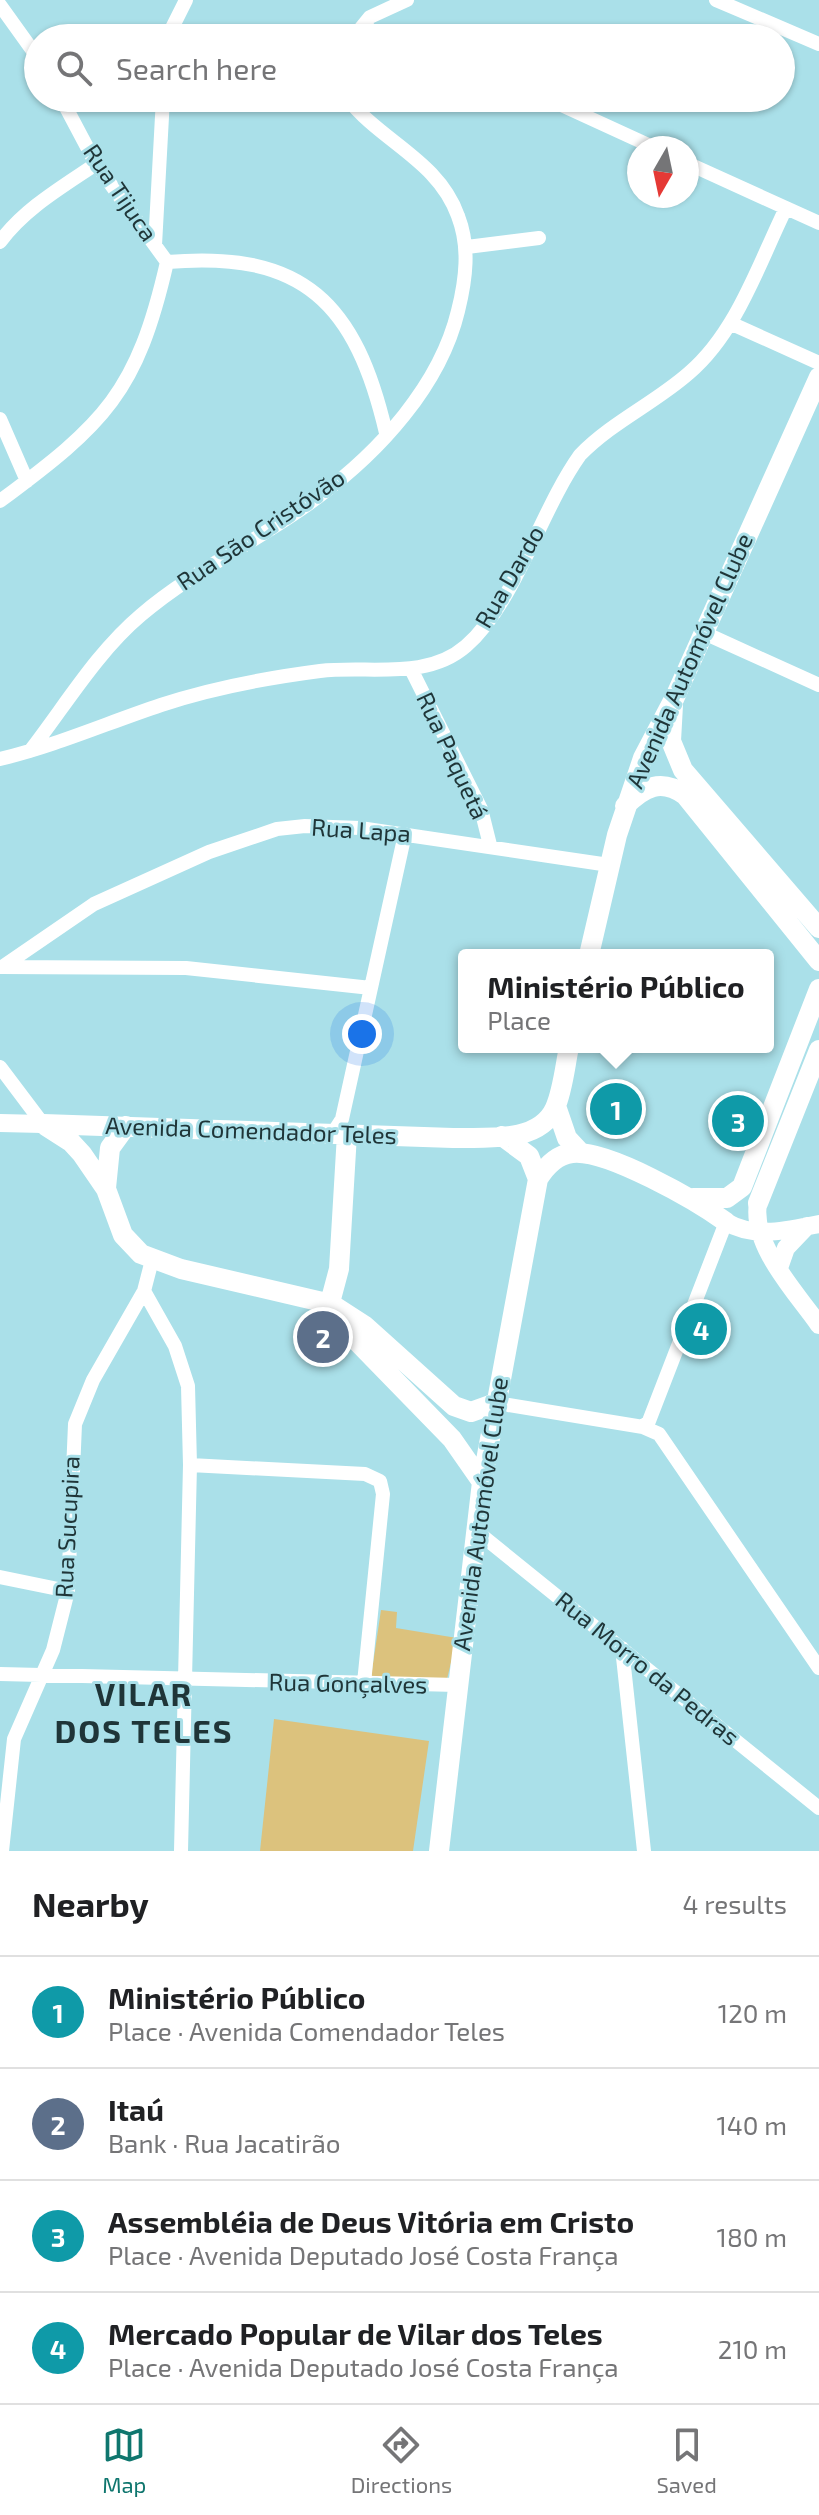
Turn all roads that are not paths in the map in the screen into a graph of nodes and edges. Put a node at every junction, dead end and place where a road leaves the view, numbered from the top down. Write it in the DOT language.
graph roads {
  1 [pos="186,0"];
  2 [pos="407,0"];
  3 [pos="716,0"];
  4 [pos="0,5"];
  5 [pos="174,24"];
  6 [pos="364,24"];
  7 [pos="772,24"];
  8 [pos="795,34"];
  9 [pos="24,38"];
  10 [pos="819,44"];
  11 [pos="68,112"];
  12 [pos="162,112"];
  13 [pos="360,112"];
  14 [pos="577,112"];
  15 [pos="629,136"];
  16 [pos="96,164"];
  17 [pos="699,168"];
  18 [pos="786,208"];
  19 [pos="819,223"];
  20 [pos="539,238"];
  21 [pos="0,242"];
  22 [pos="155,245"];
  23 [pos="467,247"];
  24 [pos="167,262"];
  25 [pos="730,323"];
  26 [pos="819,363"];
  27 [pos="819,377"];
  28 [pos="0,419"];
  29 [pos="386,433"];
  30 [pos="27,481"];
  31 [pos="0,501"];
  32 [pos="702,632"];
  33 [pos="411,669"];
  34 [pos="819,685"];
  35 [pos="675,697"];
  36 [pos="30,751"];
  37 [pos="0,759"];
  38 [pos="625,806"];
  39 [pos="405,834"];
  40 [pos="490,845"];
  41 [pos="609,865"];
  42 [pos="819,928"];
  43 [pos="590,949"];
  44 [pos="819,961"];
  45 [pos="1,967"];
  46 [pos="371,988"];
  47 [pos="819,989"];
  48 [pos="819,1050"];
  49 [pos="568,1053"];
  50 [pos="0,1067"];
  51 [pos="556,1106"];
  52 [pos="0,1123"];
  53 [pos="43,1124"];
  54 [pos="126,1126"];
  55 [pos="341,1129"];
  56 [pos="502,1136"];
  57 [pos="581,1153"];
  58 [pos="538,1179"];
  59 [pos="106,1189"];
  60 [pos="693,1198"];
  61 [pos="758,1203"];
  62 [pos="726,1222"];
  63 [pos="813,1225"];
  64 [pos="761,1233"];
  65 [pos="152,1260"];
  66 [pos="779,1268"];
  67 [pos="144,1291"];
  68 [pos="320,1306"];
  69 [pos="819,1325"];
  70 [pos="448,1402"];
  71 [pos="496,1403"];
  72 [pos="436,1422"];
  73 [pos="643,1427"];
  74 [pos="190,1465"];
  75 [pos="482,1482"];
  76 [pos="475,1530"];
  77 [pos="0,1577"];
  78 [pos="68,1591"];
  79 [pos="622,1648"];
  80 [pos="819,1668"];
  81 [pos="0,1674"];
  82 [pos="42,1676"];
  83 [pos="183,1681"];
  84 [pos="364,1683"];
  85 [pos="457,1685"];
  86 [pos="819,1808"];
  87 [pos="2,1851"];
  88 [pos="181,1851"];
  89 [pos="439,1851"];
  90 [pos="644,1851"];
  1 -- 5 [label="street"];
  2 -- 6 [label="street"];
  3 -- 7 [label="street"];
  4 -- 9 [label="street"];
  8 -- 10 [label="street"];
  11 -- 16 [label="street, Rua Tijuca"];
  12 -- 22 [label="street"];
  13 -- 23 [label="street, Rua São Cristóvão"];
  14 -- 15 [label="street"];
  16 -- 21 [label="street"];
  16 -- 22 [label="street, Rua Tijuca"];
  17 -- 18 [label="street"];
  18 -- 19 [label="street"];
  18 -- 25 [label="street, Rua Dardo"];
  20 -- 23 [label="street"];
  22 -- 24 [label="street, Rua Tijuca"];
  23 -- 29 [label="street, Rua São Cristóvão"];
  24 -- 29 [label="street, Rua Tijuca"];
  24 -- 30 [label="street"];
  25 -- 26 [label="street"];
  25 -- 33 [label="street, Rua Dardo"];
  27 -- 32 [label="main road, Avenida Automóvel Clube"];
  28 -- 30 [label="street"];
  29 -- 36 [label="street, Rua São Cristóvão"];
  30 -- 31 [label="street"];
  32 -- 34 [label="street"];
  32 -- 35 [label="main road, Avenida Automóvel Clube"];
  33 -- 36 [label="street, Rua Dardo"];
  33 -- 40 [label="street, Rua Paquetá"];
  35 -- 38 [label="main road, Avenida Automóvel Clube"];
  35 -- 42 [label="main road"];
  36 -- 37 [label="street, Rua Dardo"];
  38 -- 41 [label="main road, Avenida Automóvel Clube"];
  38 -- 44 [label="main road"];
  39 -- 40 [label="street, Rua Lapa"];
  39 -- 45 [label="street, Rua Lapa"];
  39 -- 46 [label="street"];
  40 -- 41 [label="street, Rua Lapa"];
  41 -- 43 [label="main road, Avenida Automóvel Clube"];
  45 -- 46 [label="street"];
  46 -- 55 [label="street"];
  47 -- 60 [label="main road"];
  48 -- 61 [label="main road"];
  49 -- 51 [label="main road"];
  50 -- 53 [label="street"];
  51 -- 56 [label="main road, Avenida Comendador Teles"];
  51 -- 57 [label="main road"];
  52 -- 53 [label="main road, Avenida Comendador Teles"];
  53 -- 54 [label="main road, Avenida Comendador Teles"];
  53 -- 59 [label="main road"];
  54 -- 55 [label="main road, Avenida Comendador Teles"];
  54 -- 59 [label="main road"];
  55 -- 56 [label="main road, Avenida Comendador Teles"];
  55 -- 68 [label="main road"];
  56 -- 58 [label="main road"];
  57 -- 58 [label="main road"];
  57 -- 60 [label="main road"];
  58 -- 71 [label="main road, Avenida Automóvel Clube"];
  59 -- 65 [label="main road"];
  60 -- 62 [label="main road"];
  61 -- 64 [label="main road"];
  62 -- 64 [label="main road"];
  62 -- 73 [label="street"];
  63 -- 64 [label="main road"];
  63 -- 66 [label="main road"];
  64 -- 66 [label="main road"];
  65 -- 67 [label="street, Rua Sucupira"];
  65 -- 68 [label="main road"];
  66 -- 69 [label="main road"];
  67 -- 74 [label="street"];
  67 -- 78 [label="street, Rua Sucupira"];
  68 -- 70 [label="main road"];
  68 -- 72 [label="main road"];
  70 -- 71 [label="main road"];
  70 -- 72 [label="main road"];
  71 -- 73 [label="street"];
  71 -- 75 [label="main road, Avenida Automóvel Clube"];
  72 -- 75 [label="main road"];
  73 -- 80 [label="street"];
  74 -- 83 [label="street"];
  74 -- 84 [label="street"];
  75 -- 76 [label="main road, Avenida Automóvel Clube"];
  76 -- 79 [label="street, Rua Morro da Pedras"];
  76 -- 85 [label="main road, Avenida Automóvel Clube"];
  77 -- 78 [label="street"];
  78 -- 82 [label="street, Rua Sucupira"];
  79 -- 86 [label="street, Rua Morro da Pedras"];
  79 -- 90 [label="street"];
  81 -- 82 [label="street, Rua Gonçalves"];
  82 -- 83 [label="street, Rua Gonçalves"];
  82 -- 87 [label="street, Rua Sucupira"];
  83 -- 84 [label="street, Rua Gonçalves"];
  83 -- 88 [label="street"];
  84 -- 85 [label="street, Rua Gonçalves"];
  85 -- 89 [label="main road, Avenida Automóvel Clube"];
}
